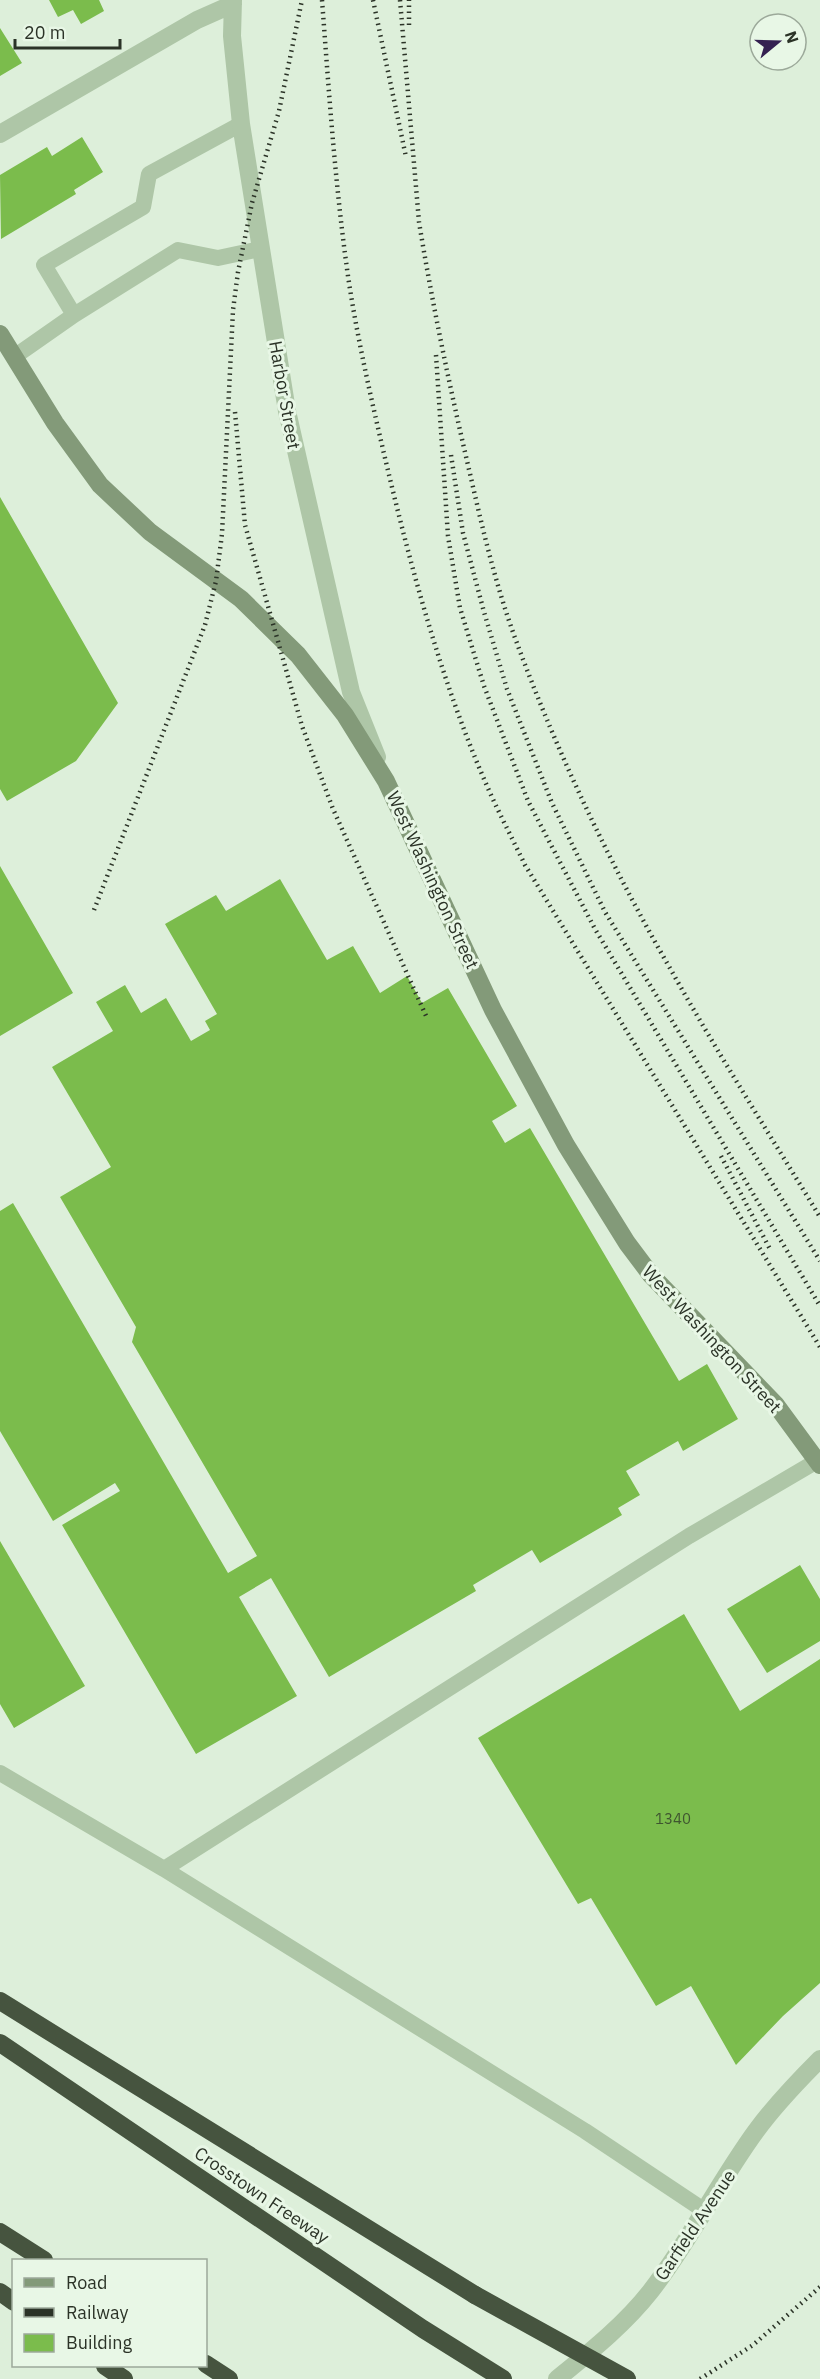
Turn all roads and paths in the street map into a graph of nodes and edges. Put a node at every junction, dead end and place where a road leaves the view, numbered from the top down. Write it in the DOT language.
graph roads {
  1 [pos="233,2"];
  2 [pos="242,124"];
  3 [pos="0,134"];
  4 [pos="260,249"];
  5 [pos="74,315"];
  6 [pos="0,334"];
  7 [pos="14,357"];
  8 [pos="386,781"];
  9 [pos="818,1463"];
  10 [pos="0,1773"];
  11 [pos="164,1869"];
  12 [pos="0,2001"];
  13 [pos="0,2043"];
  14 [pos="820,2059"];
  15 [pos="705,2211"];
  16 [pos="0,2232"];
  17 [pos="42,2259"];
  18 [pos="207,2365"];
  19 [pos="106,2367"];
  20 [pos="124,2379"];
  21 [pos="229,2379"];
  22 [pos="503,2379"];
  23 [pos="557,2379"];
  24 [pos="627,2379"];
  1 -- 2 [label="street, Harbor Street"];
  1 -- 3 [label="street"];
  2 -- 4 [label="street, Harbor Street"];
  2 -- 5 [label="lane"];
  4 -- 5 [label="lane"];
  4 -- 8 [label="street, Harbor Street"];
  5 -- 7 [label="lane"];
  6 -- 7 [label="street, West Washington Street"];
  7 -- 8 [label="street, West Washington Street"];
  8 -- 9 [label="street, West Washington Street"];
  9 -- 11 [label="lane"];
  10 -- 11 [label="lane"];
  11 -- 15 [label="lane"];
  12 -- 24 [label="highway, bridge"];
  13 -- 22 [label="highway, Crosstown Freeway"];
  14 -- 15 [label="street, Garfield Avenue"];
  15 -- 23 [label="street, Garfield Avenue"];
  16 -- 17 [label="highway"];
  18 -- 21 [label="highway"];
  19 -- 20 [label="highway"];
}
